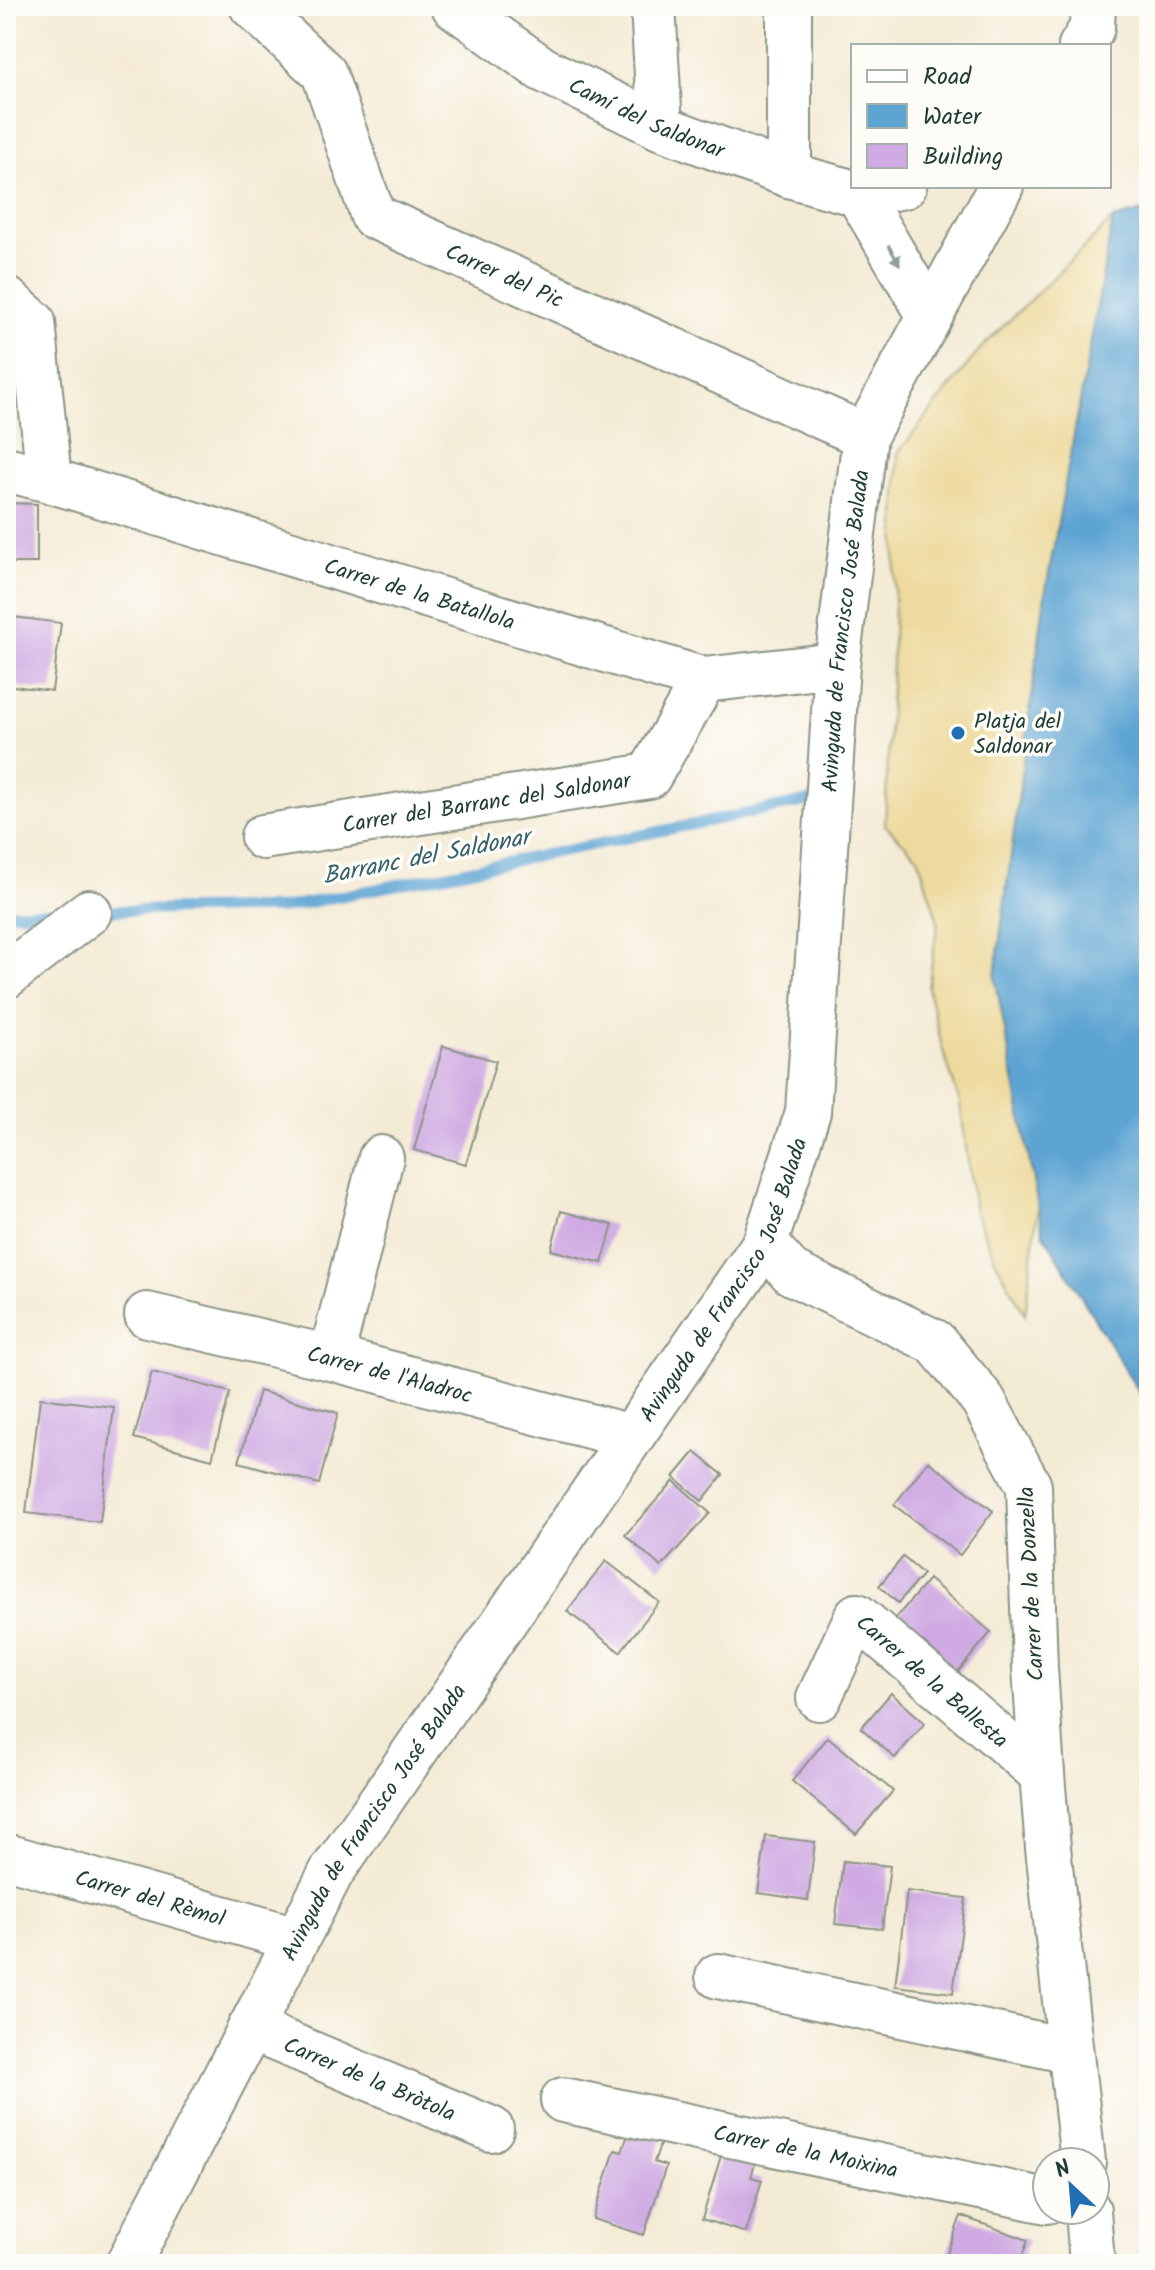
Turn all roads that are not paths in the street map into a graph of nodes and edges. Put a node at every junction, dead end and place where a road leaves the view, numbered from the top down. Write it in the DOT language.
graph roads {
  1 [pos="252,6"];
  2 [pos="454,6"];
  3 [pos="653,6"];
  4 [pos="789,6"];
  5 [pos="1093,6"];
  6 [pos="1082,44"];
  7 [pos="660,127"];
  8 [pos="789,175"];
  9 [pos="892,188"];
  10 [pos="1000,188"];
  11 [pos="858,194"];
  12 [pos="6,299"];
  13 [pos="930,316"];
  14 [pos="865,436"];
  15 [pos="6,469"];
  16 [pos="49,480"];
  17 [pos="704,680"];
  18 [pos="836,684"];
  19 [pos="263,837"];
  20 [pos="89,912"];
  21 [pos="6,976"];
  22 [pos="381,1158"];
  23 [pos="765,1243"];
  24 [pos="147,1315"];
  25 [pos="331,1358"];
  26 [pos="631,1437"];
  27 [pos="819,1698"];
  28 [pos="1042,1774"];
  29 [pos="6,1856"];
  30 [pos="296,1939"];
  31 [pos="718,1976"];
  32 [pos="250,2028"];
  33 [pos="1070,2051"];
  34 [pos="563,2100"];
  35 [pos="491,2129"];
  36 [pos="1081,2146"];
  37 [pos="1031,2198"];
  38 [pos="1089,2226"];
  39 [pos="128,2264"];
  40 [pos="1092,2264"];
  1 -- 14 [label="street, Carrer del Pic"];
  2 -- 7 [label="street, Camí del Saldonar"];
  3 -- 7 [label="street"];
  4 -- 8 [label="street"];
  5 -- 6 [label="street"];
  7 -- 8 [label="street, Camí del Saldonar"];
  8 -- 11 [label="street, Camí del Saldonar"];
  9 -- 11 [label="street, Camí del Saldonar"];
  10 -- 13 [label="street, Avinguda de Francisco José Balada"];
  11 -- 13 [label="street, one-way"];
  12 -- 16 [label="street"];
  13 -- 14 [label="street, Avinguda de Francisco José Balada"];
  14 -- 18 [label="street, Avinguda de Francisco José Balada"];
  15 -- 16 [label="street, Carrer de la Batallola"];
  16 -- 17 [label="street, Carrer de la Batallola"];
  17 -- 18 [label="street, Carrer de la Batallola"];
  17 -- 19 [label="street, Carrer del Barranc del Saldonar"];
  18 -- 23 [label="street, Avinguda de Francisco José Balada"];
  20 -- 21 [label="street"];
  22 -- 25 [label="street"];
  23 -- 26 [label="street, Avinguda de Francisco José Balada"];
  23 -- 28 [label="street, Carrer de la Donzella"];
  24 -- 25 [label="street, Carrer de l'Aladroc"];
  25 -- 26 [label="street, Carrer de l'Aladroc"];
  26 -- 30 [label="street, Avinguda de Francisco José Balada"];
  27 -- 28 [label="street, Carrer de la Ballesta"];
  28 -- 33 [label="street, Carrer de la Donzella"];
  29 -- 30 [label="street, Carrer del Rèmol"];
  30 -- 32 [label="street, Avinguda de Francisco José Balada"];
  31 -- 33 [label="street"];
  32 -- 35 [label="street, Carrer de la Bròtola"];
  32 -- 39 [label="street, Avinguda de Francisco José Balada"];
  33 -- 36 [label="street, Carrer de la Donzella"];
  34 -- 37 [label="street, Carrer de la Moixina"];
  38 -- 40 [label="street"];
}
